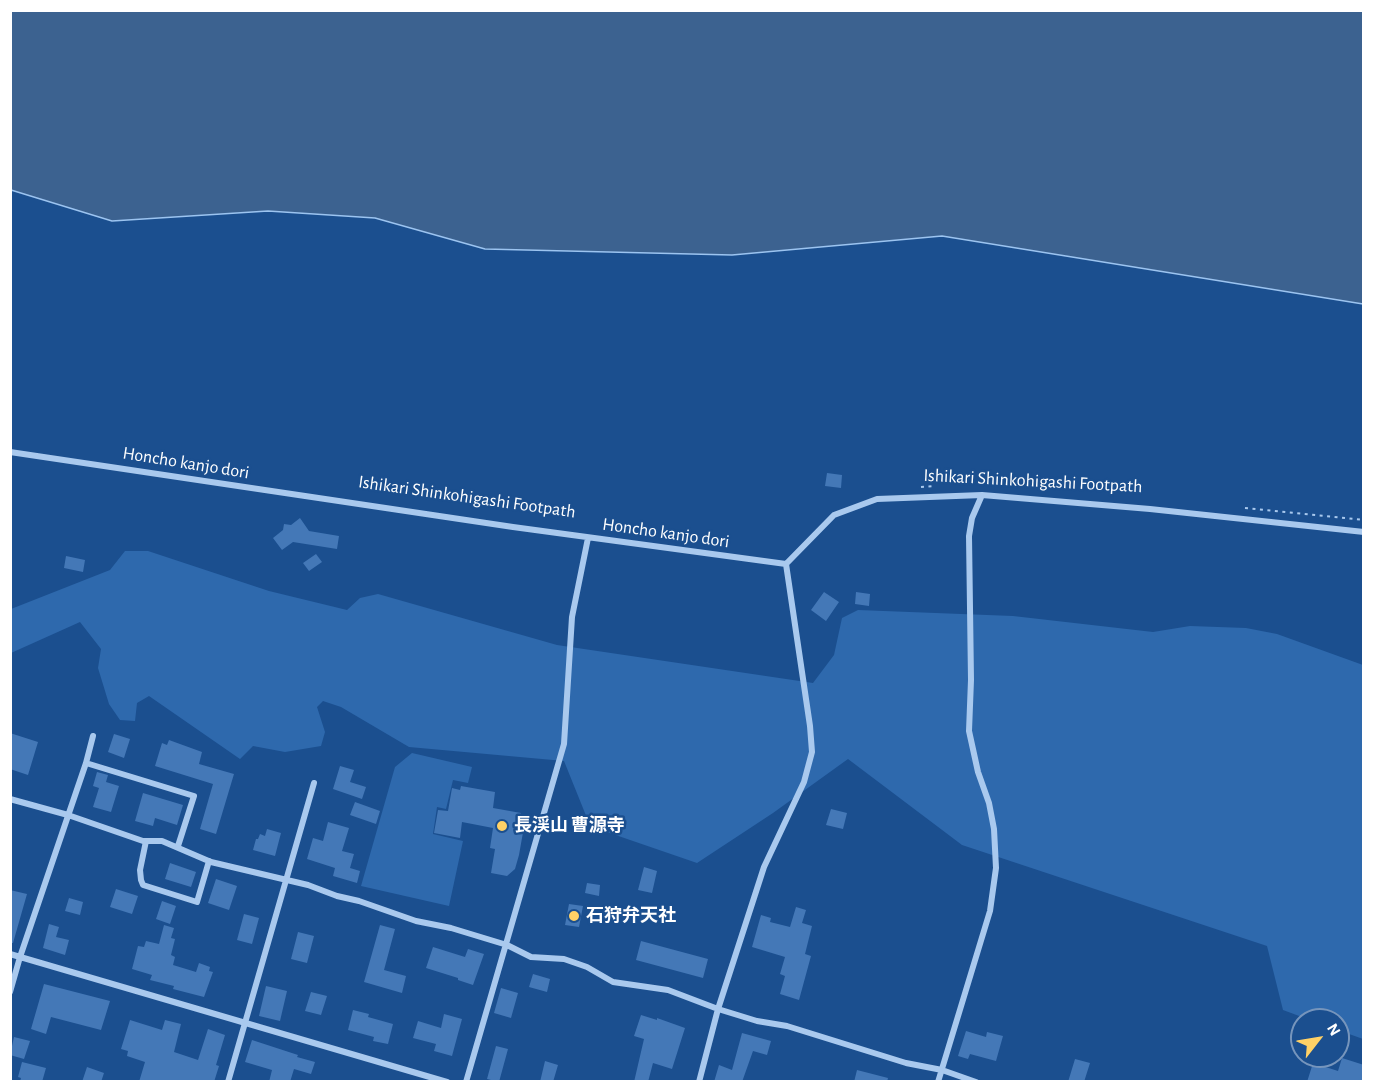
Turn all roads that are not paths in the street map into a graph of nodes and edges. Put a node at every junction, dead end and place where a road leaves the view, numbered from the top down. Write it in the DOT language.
graph roads {
  1 [pos="10,452"];
  2 [pos="982,495"];
  3 [pos="1364,532"];
  4 [pos="588,538"];
  5 [pos="786,564"];
  6 [pos="93,736"];
  7 [pos="86,763"];
  8 [pos="314,783"];
  9 [pos="10,799"];
  10 [pos="68,815"];
  11 [pos="146,841"];
  12 [pos="178,846"];
  13 [pos="209,861"];
  14 [pos="285,879"];
  15 [pos="507,945"];
  16 [pos="10,954"];
  17 [pos="20,957"];
  18 [pos="10,992"];
  19 [pos="718,1009"];
  20 [pos="244,1023"];
  21 [pos="942,1070"];
  22 [pos="228,1082"];
  23 [pos="447,1082"];
  24 [pos="466,1082"];
  25 [pos="699,1082"];
  26 [pos="938,1082"];
  27 [pos="976,1082"];
  1 -- 4 [label="street, Honcho kanjo dori"];
  2 -- 3 [label="street"];
  2 -- 5 [label="street"];
  2 -- 21 [label="street"];
  4 -- 5 [label="street, Honcho kanjo dori"];
  4 -- 15 [label="street"];
  5 -- 19 [label="street"];
  6 -- 7 [label="street"];
  7 -- 10 [label="street"];
  7 -- 12 [label="street"];
  8 -- 14 [label="street"];
  9 -- 10 [label="street"];
  10 -- 11 [label="street"];
  10 -- 17 [label="street"];
  11 -- 12 [label="street"];
  11 -- 13 [label="street"];
  12 -- 13 [label="street"];
  13 -- 14 [label="street"];
  14 -- 15 [label="street"];
  14 -- 20 [label="street"];
  15 -- 19 [label="street"];
  15 -- 24 [label="street"];
  16 -- 17 [label="street"];
  17 -- 18 [label="street"];
  17 -- 20 [label="street"];
  19 -- 21 [label="street"];
  19 -- 25 [label="street"];
  20 -- 22 [label="street"];
  20 -- 23 [label="street"];
  21 -- 26 [label="street"];
  21 -- 27 [label="street"];
}
